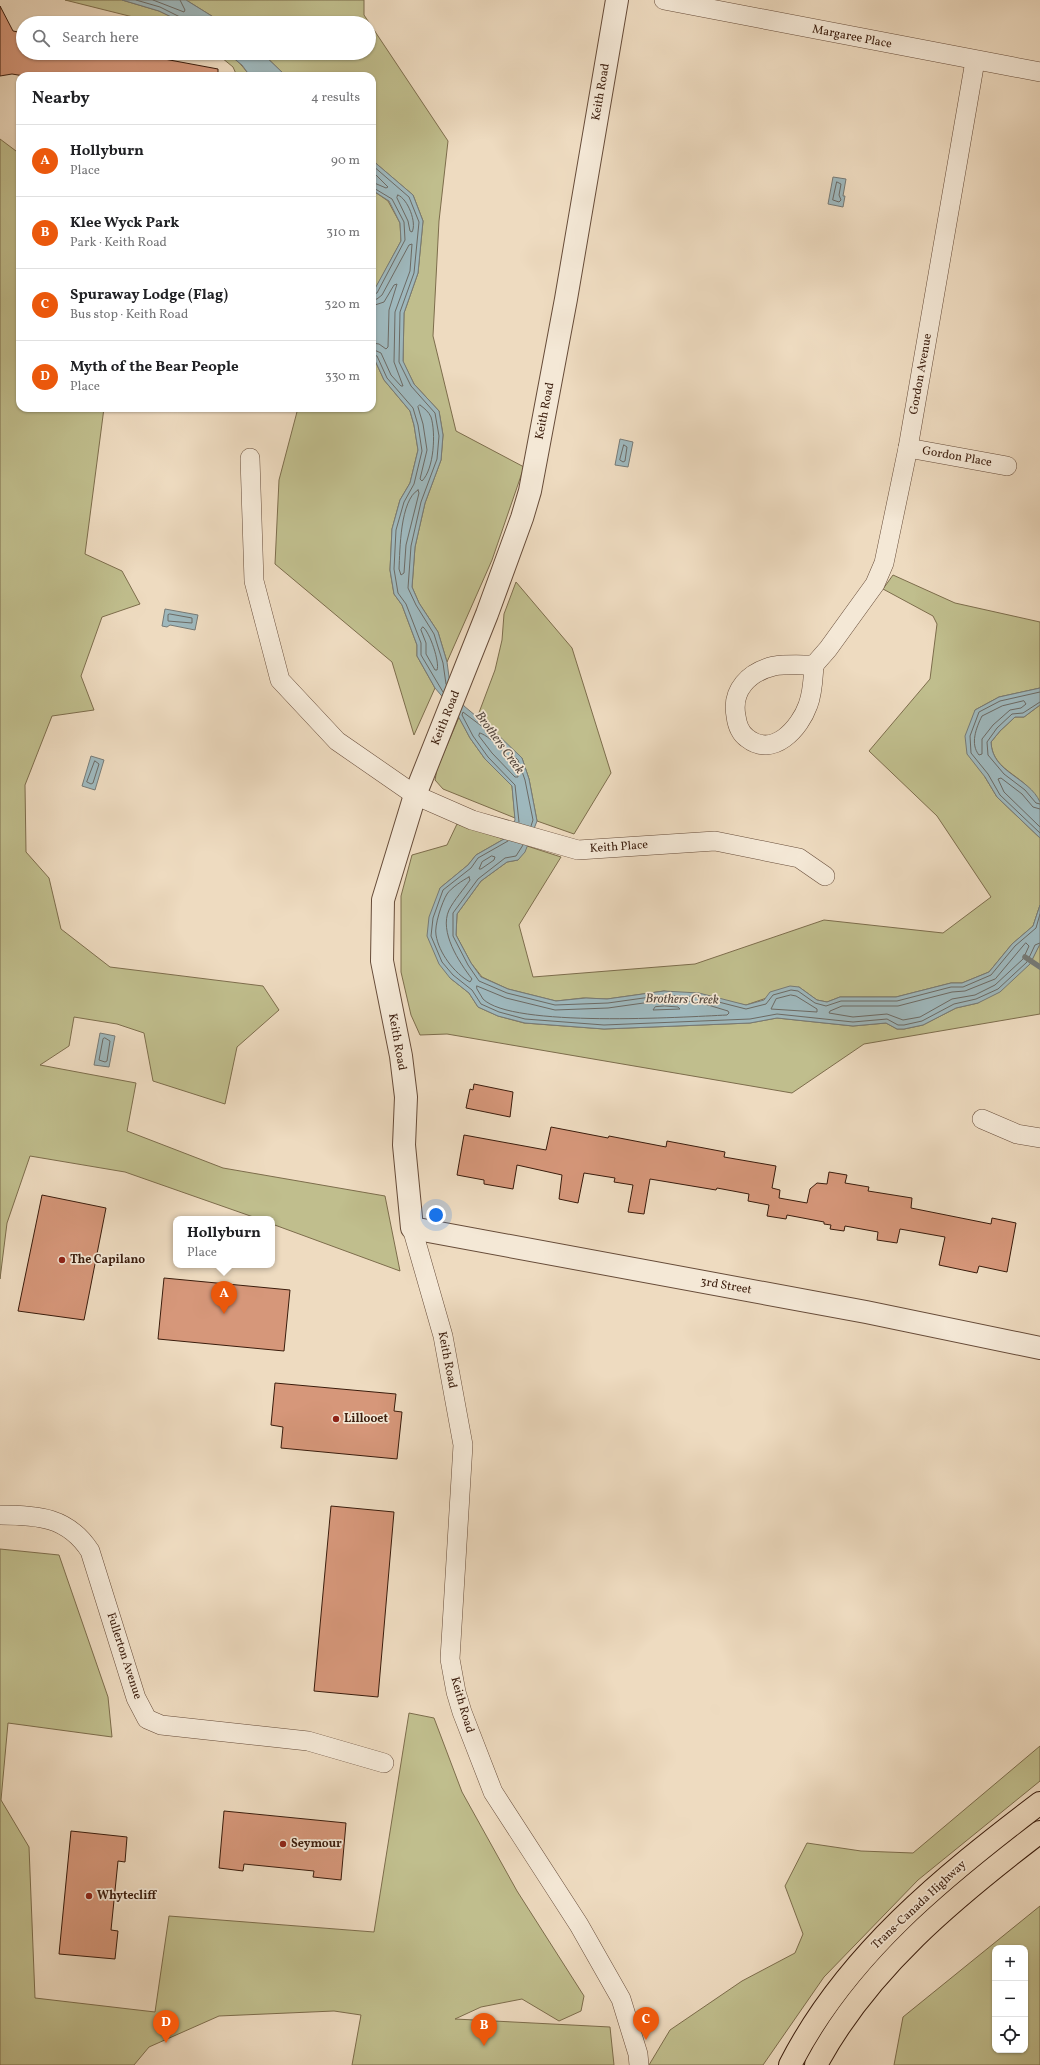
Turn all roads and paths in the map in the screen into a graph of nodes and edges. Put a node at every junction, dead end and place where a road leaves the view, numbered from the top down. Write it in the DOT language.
graph roads {
  1 [pos="617,0"];
  2 [pos="664,0"];
  3 [pos="975,61"];
  4 [pos="1040,72"];
  5 [pos="908,448"];
  6 [pos="250,458"];
  7 [pos="1007,466"];
  8 [pos="814,665"];
  9 [pos="415,795"];
  10 [pos="825,876"];
  11 [pos="982,1119"];
  12 [pos="1040,1138"];
  13 [pos="412,1228"];
  14 [pos="1040,1348"];
  15 [pos="0,1515"];
  16 [pos="384,1763"];
  17 [pos="1040,1803"];
  18 [pos="1040,1832"];
  19 [pos="639,2065"];
  20 [pos="790,2065"];
  21 [pos="816,2065"];
  1 -- 9 [label="street, Keith Road"];
  2 -- 3 [label="street, Margaree Place"];
  3 -- 4 [label="street, Margaree Place"];
  3 -- 5 [label="street, Gordon Avenue"];
  5 -- 7 [label="street, Gordon Place"];
  5 -- 8 [label="street, Gordon Avenue"];
  6 -- 9 [label="street, Keith Place"];
  8 -- 8 [label="street"];
  9 -- 10 [label="street, Keith Place"];
  9 -- 13 [label="street, Keith Road"];
  11 -- 12 [label="street"];
  13 -- 14 [label="street, 3rd Street"];
  13 -- 19 [label="street, Keith Road"];
  15 -- 16 [label="street, Fullerton Avenue"];
  17 -- 20 [label="highway, Trans-Canada Highway"];
  18 -- 21 [label="highway, Trans-Canada Highway"];
}
